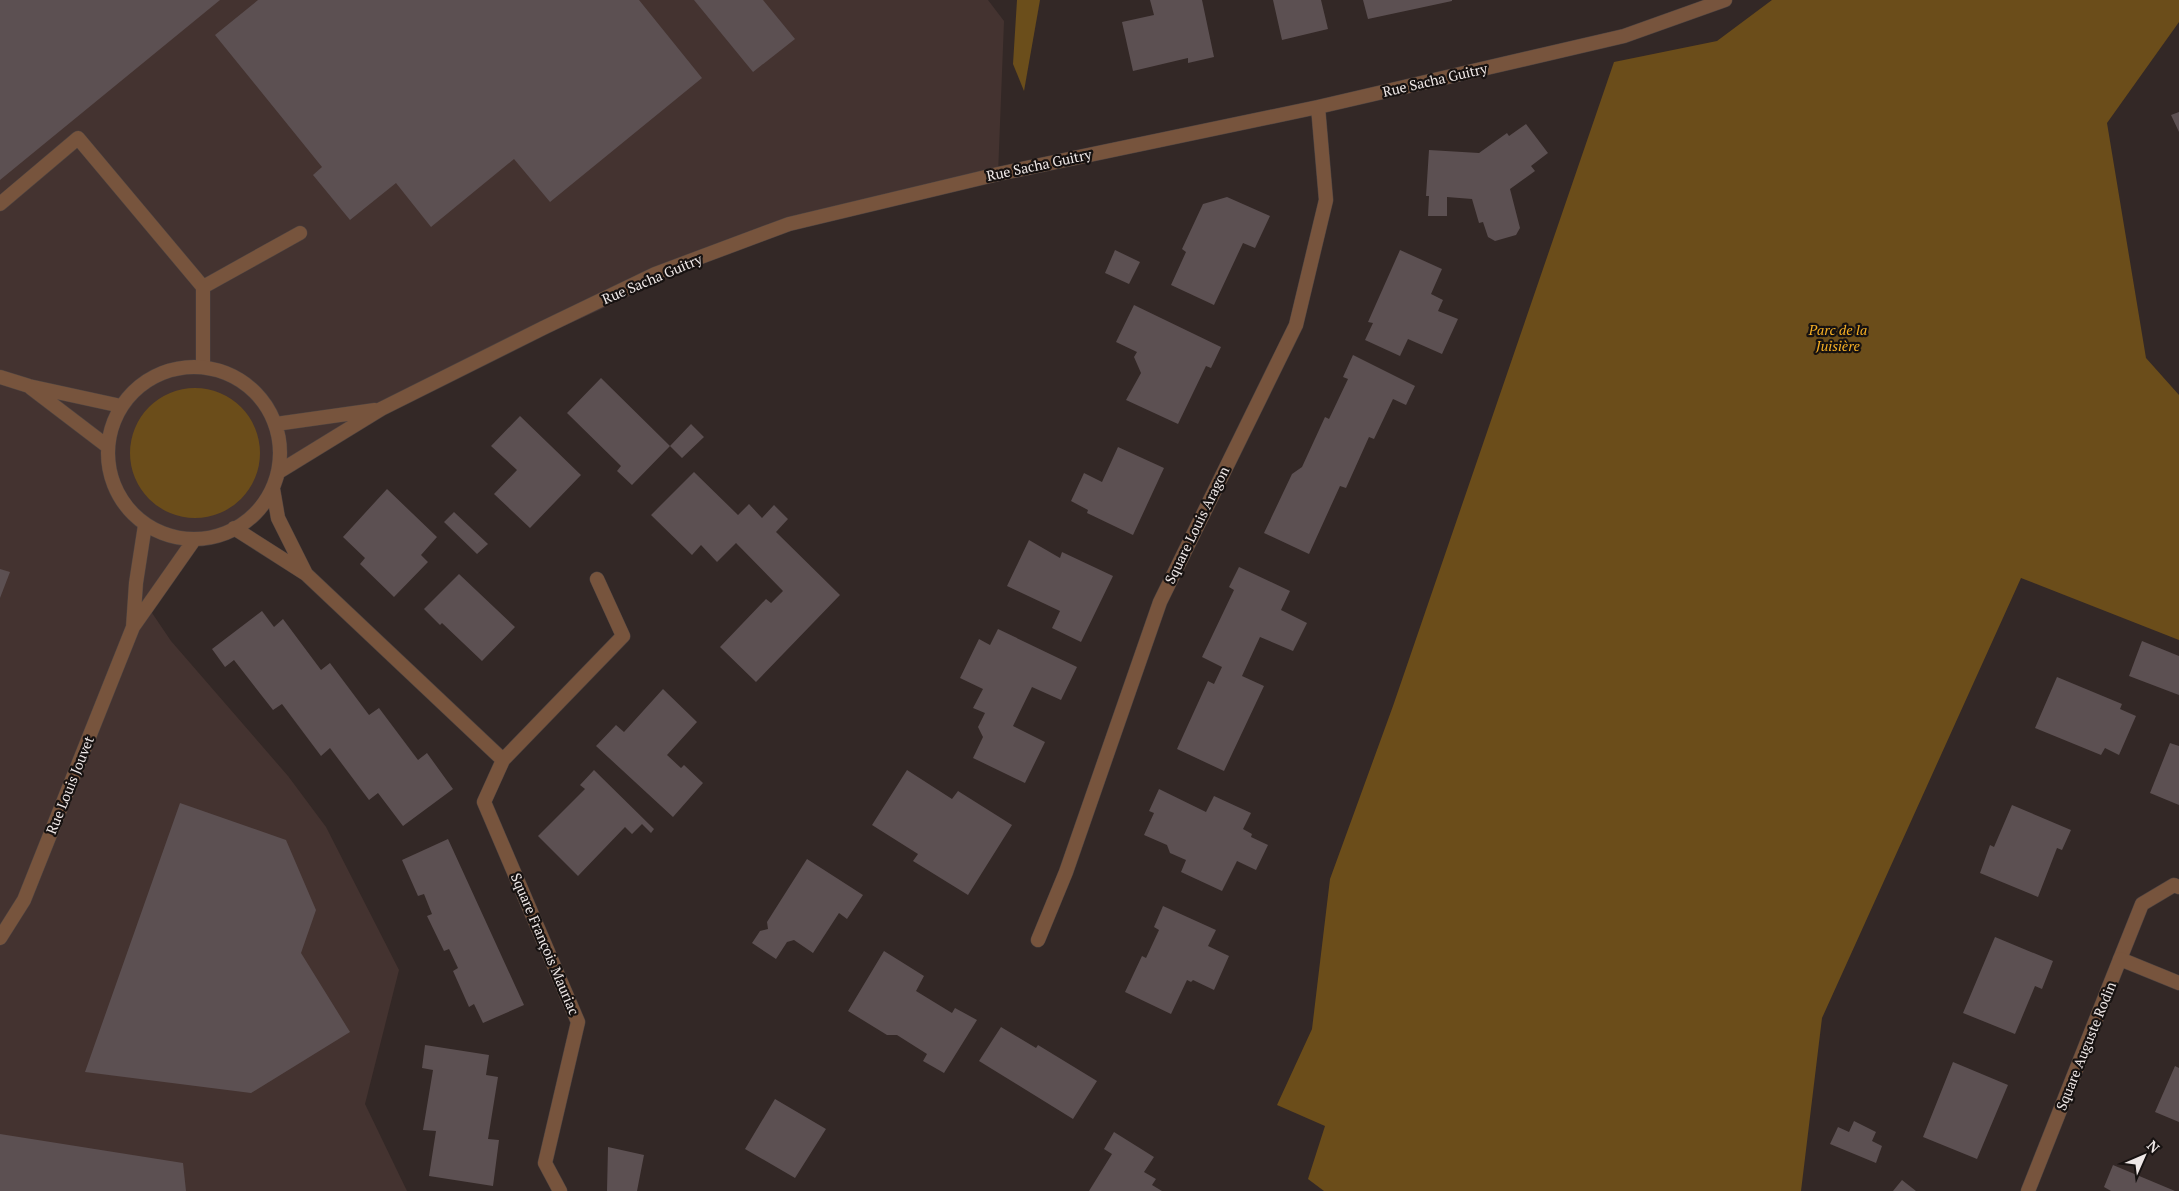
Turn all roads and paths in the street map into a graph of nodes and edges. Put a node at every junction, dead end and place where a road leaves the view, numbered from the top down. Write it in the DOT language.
graph roads {
  1 [pos="1725,0"];
  2 [pos="1318,107"];
  3 [pos="0,204"];
  4 [pos="300,233"];
  5 [pos="203,287"];
  6 [pos="203,367"];
  7 [pos="0,377"];
  8 [pos="29,386"];
  9 [pos="121,406"];
  10 [pos="380,410"];
  11 [pos="276,424"];
  12 [pos="107,446"];
  13 [pos="280,471"];
  14 [pos="273,489"];
  15 [pos="145,525"];
  16 [pos="234,528"];
  17 [pos="194,540"];
  18 [pos="306,574"];
  19 [pos="597,579"];
  20 [pos="133,628"];
  21 [pos="503,760"];
  22 [pos="2179,887"];
  23 [pos="0,938"];
  24 [pos="1038,940"];
  25 [pos="2120,959"];
  26 [pos="2179,983"];
  27 [pos="560,1191"];
  28 [pos="2028,1191"];
  1 -- 2 [label="street, Rue Sacha Guitry"];
  2 -- 10 [label="street, Rue Sacha Guitry"];
  2 -- 24 [label="street, Square Louis Aragon"];
  3 -- 5 [label="street"];
  4 -- 5 [label="street"];
  5 -- 6 [label="street"];
  6 -- 9 [label="street"];
  6 -- 11 [label="street"];
  7 -- 8 [label="street"];
  8 -- 9 [label="street"];
  8 -- 12 [label="street"];
  9 -- 12 [label="street"];
  10 -- 11 [label="street, Rue Sacha Guitry"];
  10 -- 13 [label="street, Rue Sacha Guitry"];
  11 -- 13 [label="street"];
  12 -- 15 [label="street"];
  13 -- 14 [label="street"];
  14 -- 16 [label="street"];
  14 -- 18 [label="street"];
  15 -- 17 [label="street"];
  15 -- 20 [label="street, Rue Louis Jouvet"];
  16 -- 17 [label="street"];
  16 -- 18 [label="street"];
  17 -- 20 [label="street, Rue Louis Jouvet"];
  18 -- 21 [label="street"];
  19 -- 21 [label="street, Square François Mauriac"];
  20 -- 23 [label="street, Rue Louis Jouvet"];
  21 -- 27 [label="street, Square François Mauriac"];
  22 -- 25 [label="street, Square Auguste Rodin"];
  25 -- 26 [label="street"];
  25 -- 28 [label="street, Square Auguste Rodin"];
}
